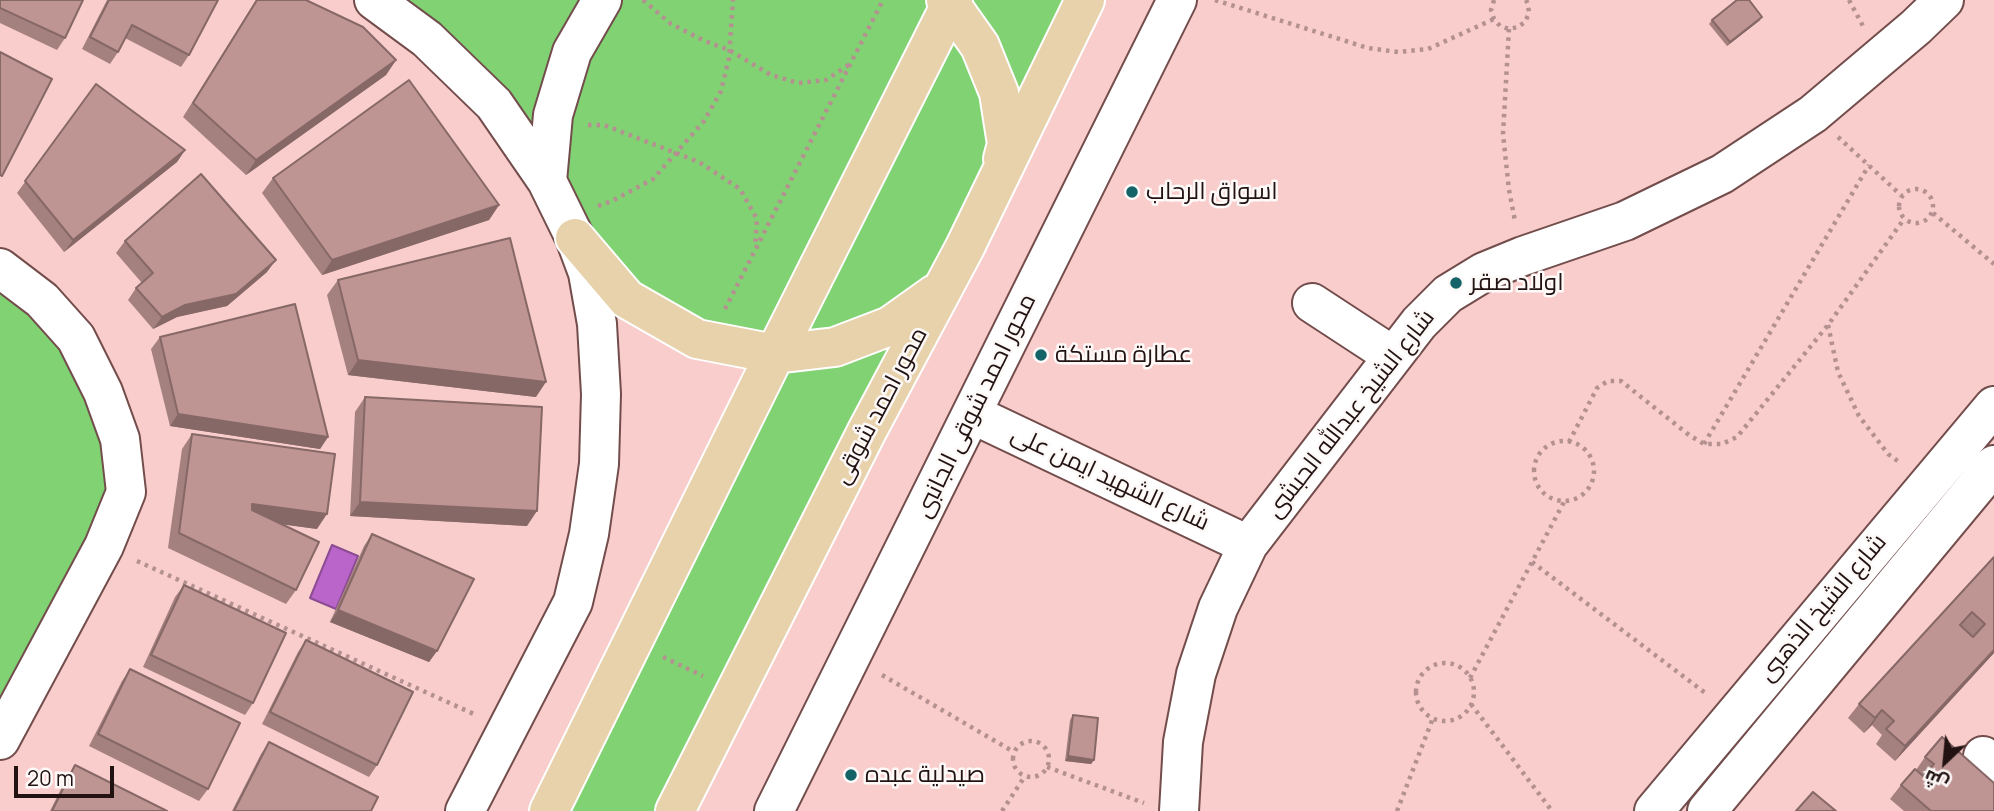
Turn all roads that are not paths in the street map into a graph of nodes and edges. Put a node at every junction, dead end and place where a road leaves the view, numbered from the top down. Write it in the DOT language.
graph roads {
  1 [pos="374,0"];
  2 [pos="602,0"];
  3 [pos="1085,0"];
  4 [pos="1177,0"];
  5 [pos="1944,0"];
  6 [pos="950,2"];
  7 [pos="998,178"];
  8 [pos="547,181"];
  9 [pos="576,243"];
  10 [pos="965,247"];
  11 [pos="0,268"];
  12 [pos="1312,303"];
  13 [pos="775,354"];
  14 [pos="1393,356"];
  15 [pos="1994,405"];
  16 [pos="972,414"];
  17 [pos="1994,465"];
  18 [pos="1248,545"];
  19 [pos="0,740"];
  20 [pos="1166,808"];
  21 [pos="465,811"];
  22 [pos="549,811"];
  23 [pos="675,811"];
  24 [pos="774,811"];
  25 [pos="1654,811"];
  26 [pos="1707,811"];
  1 -- 8 [label="street"];
  2 -- 8 [label="street"];
  3 -- 7 [label="main road, محور احمد شوقى"];
  4 -- 16 [label="street, محور احمد شوقى الجانبى"];
  5 -- 14 [label="street, شارع الشيخ عبدالله الحبشى"];
  6 -- 7 [label="main road"];
  6 -- 13 [label="main road"];
  7 -- 10 [label="main road, محور احمد شوقى"];
  8 -- 9 [label="street"];
  9 -- 13 [label="main road"];
  9 -- 21 [label="street"];
  10 -- 13 [label="main road"];
  10 -- 23 [label="main road, محور احمد شوقى"];
  11 -- 19 [label="street"];
  12 -- 14 [label="street"];
  13 -- 22 [label="main road"];
  14 -- 18 [label="street, شارع الشيخ عبدالله الحبشى"];
  15 -- 25 [label="street, شارع الشيخ الذهبى"];
  16 -- 18 [label="street, شارع الشهيد ايمن على"];
  16 -- 24 [label="street, محور احمد شوقى الجانبى"];
  17 -- 26 [label="street, شارع الشيخ الذهبى"];
  18 -- 20 [label="street, شارع الشيخ عبدالله الحبشى"];
}
